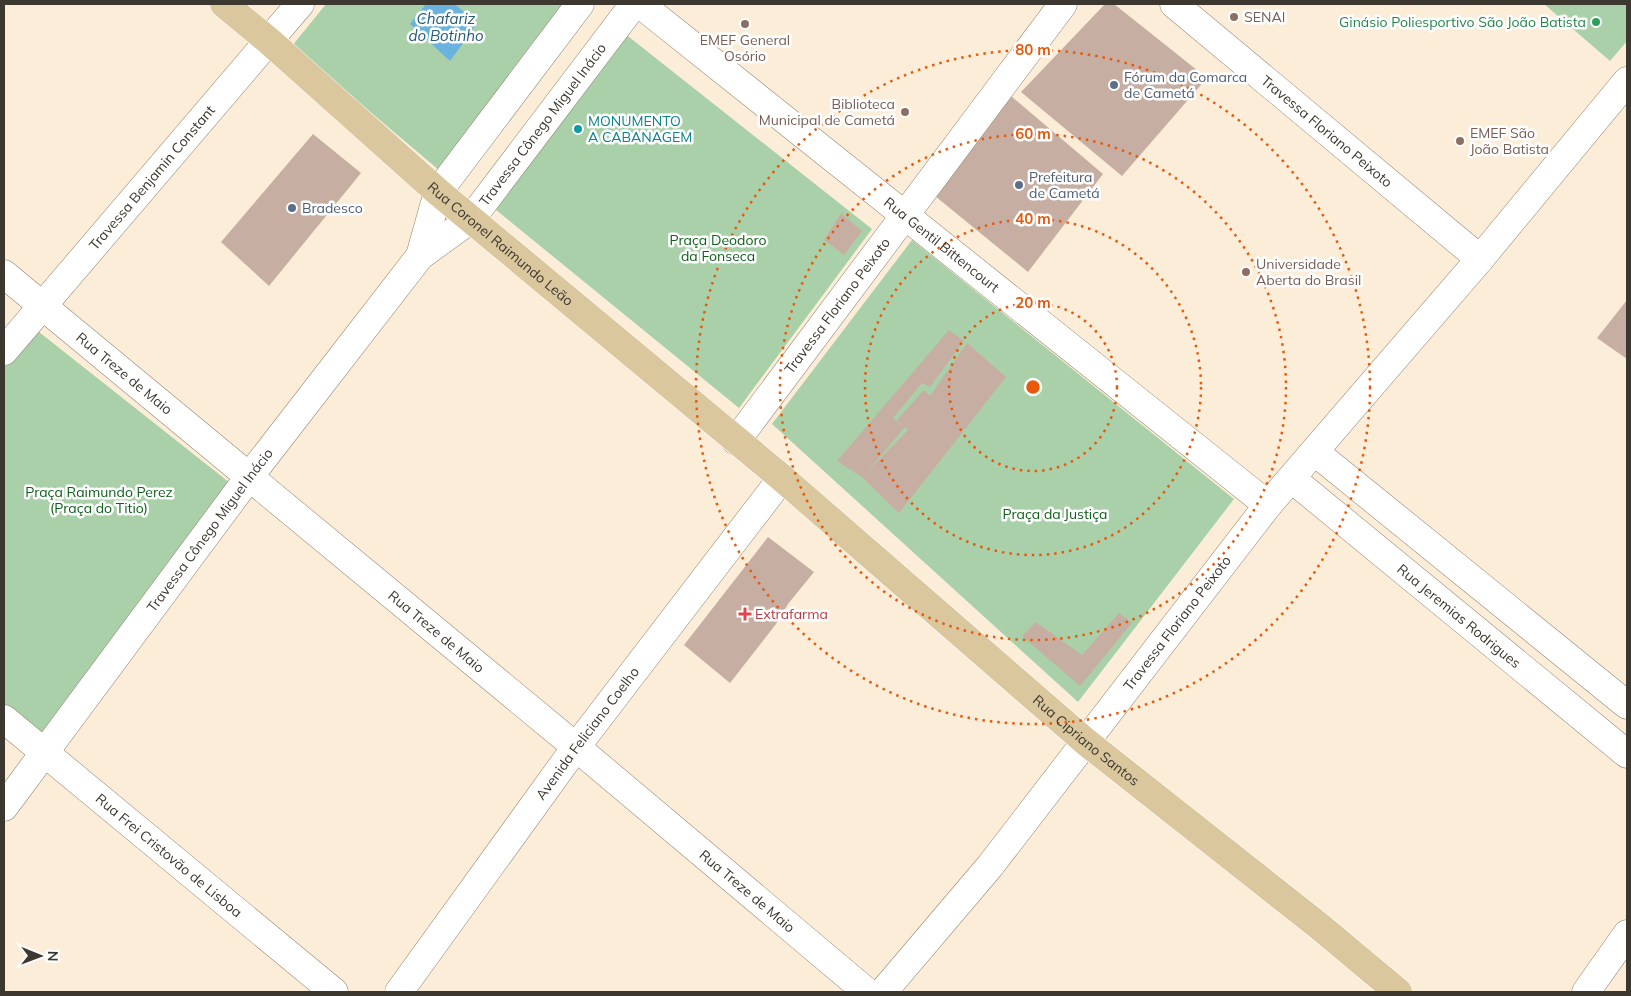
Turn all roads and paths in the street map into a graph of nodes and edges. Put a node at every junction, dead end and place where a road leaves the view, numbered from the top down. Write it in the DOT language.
graph roads {
  1 [pos="224,4"];
  2 [pos="300,4"];
  3 [pos="580,4"];
  4 [pos="634,4"];
  5 [pos="640,4"];
  6 [pos="1063,4"];
  7 [pos="1174,4"];
  8 [pos="269,41"];
  9 [pos="1627,81"];
  10 [pos="438,192"];
  11 [pos="905,216"];
  12 [pos="471,219"];
  13 [pos="420,256"];
  14 [pos="1480,259"];
  15 [pos="4,274"];
  16 [pos="43,305"];
  17 [pos="4,351"];
  18 [pos="736,441"];
  19 [pos="1315,452"];
  20 [pos="249,477"];
  21 [pos="782,478"];
  22 [pos="1292,479"];
  23 [pos="1268,505"];
  24 [pos="1627,705"];
  25 [pos="4,719"];
  26 [pos="1086,742"];
  27 [pos="576,747"];
  28 [pos="45,753"];
  29 [pos="1627,754"];
  30 [pos="4,807"];
  31 [pos="1627,934"];
  32 [pos="334,992"];
  33 [pos="399,992"];
  34 [pos="867,992"];
  35 [pos="883,992"];
  36 [pos="1398,992"];
  37 [pos="1586,992"];
  1 -- 8 [label="main road, Rua Coronel Raimundo Leão"];
  2 -- 8 [label="street, Travessa Benjamin Constant"];
  3 -- 10 [label="street, Travessa Cônego Miguel Inácio"];
  4 -- 12 [label="street, Travessa Cônego Miguel Inácio"];
  5 -- 11 [label="street, Rua Gentil Bittencourt"];
  6 -- 11 [label="street, Travessa Floriano Peixoto"];
  7 -- 14 [label="street, Travessa Floriano Peixoto"];
  8 -- 10 [label="main road, Rua Coronel Raimundo Leão"];
  8 -- 16 [label="street, Travessa Benjamin Constant"];
  9 -- 14 [label="street, Travessa Floriano Peixoto"];
  10 -- 12 [label="main road, Rua Coronel Raimundo Leão"];
  10 -- 13 [label="street, Travessa Cônego Miguel Inácio"];
  11 -- 18 [label="street, Travessa Floriano Peixoto"];
  11 -- 23 [label="street, Rua Gentil Bittencourt"];
  12 -- 13 [label="street, Travessa Cônego Miguel Inácio"];
  12 -- 18 [label="main road, Rua Coronel Raimundo Leão"];
  13 -- 20 [label="street, Travessa Cônego Miguel Inácio"];
  14 -- 19 [label="street, Travessa Floriano Peixoto"];
  15 -- 16 [label="street, Rua Treze de Maio"];
  16 -- 17 [label="street, Travessa Benjamin Constant"];
  16 -- 20 [label="street, Rua Treze de Maio"];
  18 -- 21 [label="main road, Rua Coronel Raimundo Leão"];
  19 -- 22 [label="street, Travessa Floriano Peixoto"];
  19 -- 24 [label="street"];
  20 -- 27 [label="street, Rua Treze de Maio"];
  20 -- 28 [label="street, Travessa Cônego Miguel Inácio"];
  21 -- 26 [label="main road, Rua Cipriano Santos"];
  21 -- 27 [label="street, Avenida Feliciano Coelho"];
  22 -- 23 [label="street, Travessa Floriano Peixoto"];
  22 -- 29 [label="street, Rua Jeremias Rodrigues"];
  23 -- 26 [label="street, Travessa Floriano Peixoto"];
  25 -- 28 [label="street, Rua Frei Cristovão de Lisboa"];
  26 -- 35 [label="street, Travessa Floriano Peixoto"];
  26 -- 36 [label="main road, Rua Cipriano Santos"];
  27 -- 33 [label="street, Avenida Feliciano Coelho"];
  27 -- 34 [label="street, Rua Treze de Maio"];
  28 -- 30 [label="street, Travessa Cônego Miguel Inácio"];
  28 -- 32 [label="street, Rua Frei Cristovão de Lisboa"];
  31 -- 37 [label="street"];
}
